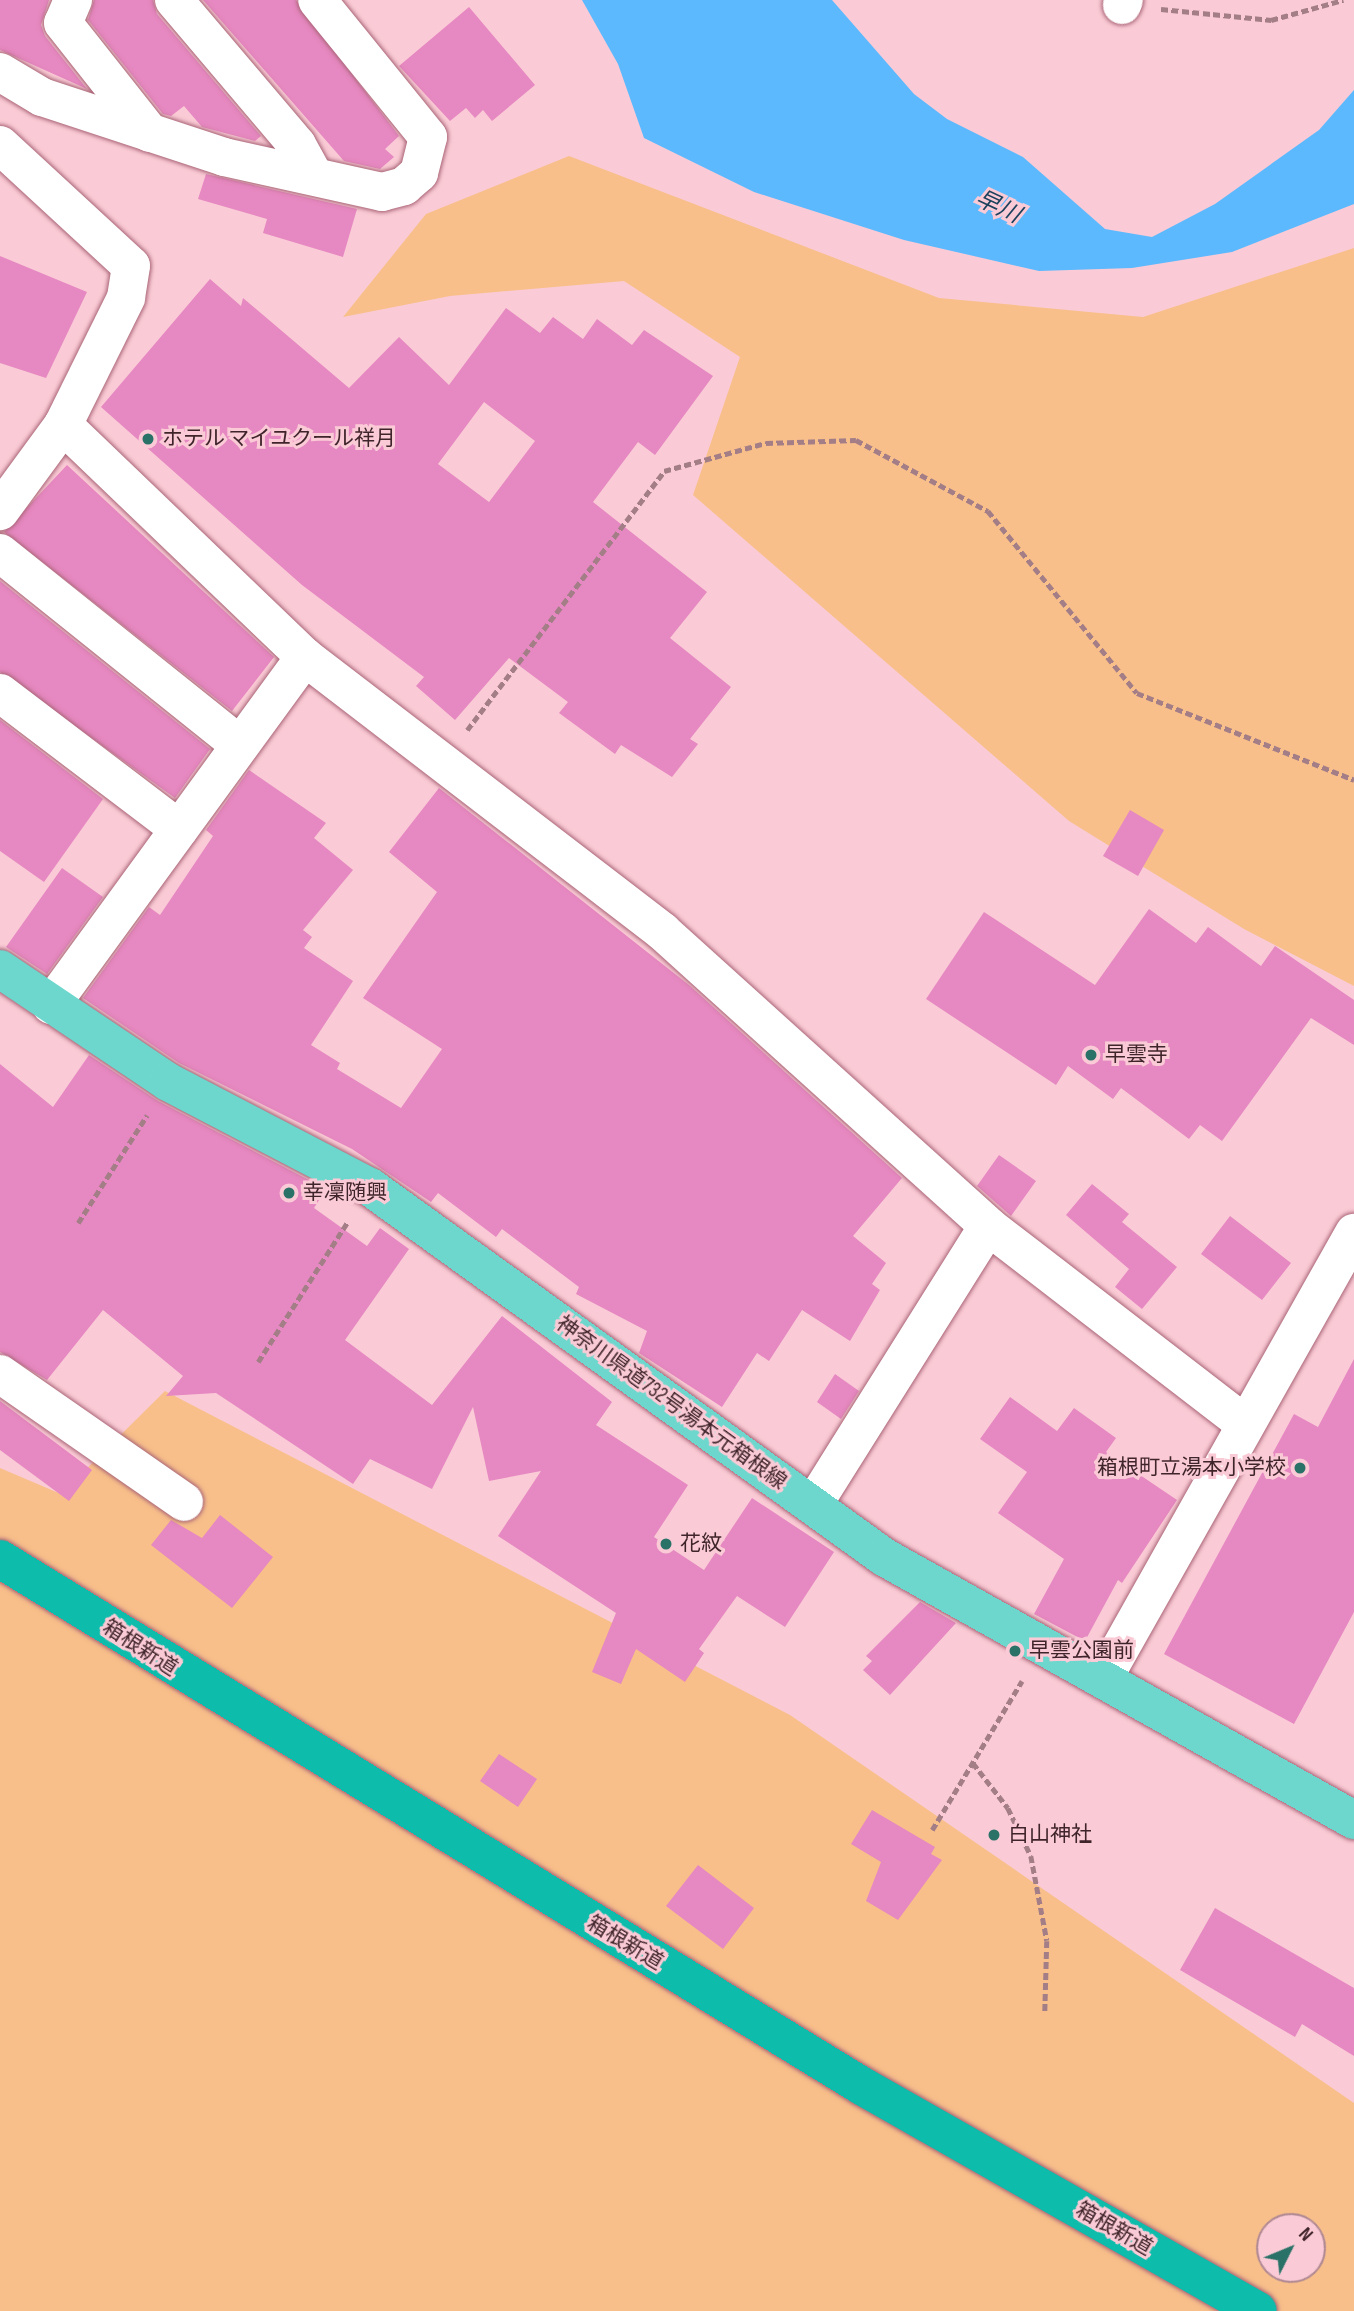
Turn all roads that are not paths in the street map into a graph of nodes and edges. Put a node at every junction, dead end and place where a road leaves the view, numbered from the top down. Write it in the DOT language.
graph roads {
  1 [pos="73,0"];
  2 [pos="174,0"];
  3 [pos="317,0"];
  4 [pos="0,72"];
  5 [pos="150,133"];
  6 [pos="0,145"];
  7 [pos="312,172"];
  8 [pos="63,425"];
  9 [pos="0,512"];
  10 [pos="0,553"];
  11 [pos="304,657"];
  12 [pos="0,693"];
  13 [pos="240,745"];
  14 [pos="179,829"];
  15 [pos="0,970"];
  16 [pos="51,1005"];
  17 [pos="988,1226"];
  18 [pos="1354,1233"];
  19 [pos="0,1374"];
  20 [pos="1245,1424"];
  21 [pos="184,1502"];
  22 [pos="813,1505"];
  23 [pos="0,1559"];
  24 [pos="1104,1679"];
  25 [pos="1354,1820"];
  26 [pos="1258,2311"];
  1 -- 5 [label="street"];
  2 -- 7 [label="street"];
  3 -- 7 [label="street"];
  4 -- 5 [label="street"];
  5 -- 7 [label="street"];
  6 -- 8 [label="street"];
  8 -- 9 [label="street"];
  8 -- 11 [label="street"];
  10 -- 13 [label="street"];
  11 -- 13 [label="street"];
  11 -- 17 [label="street"];
  12 -- 14 [label="street"];
  13 -- 14 [label="street"];
  14 -- 16 [label="street"];
  15 -- 16 [label="main road, 神奈川県道732号湯本元箱根線"];
  16 -- 22 [label="main road, 神奈川県道732号湯本元箱根線"];
  17 -- 20 [label="street"];
  17 -- 22 [label="street"];
  18 -- 20 [label="street"];
  19 -- 21 [label="street"];
  20 -- 24 [label="street"];
  22 -- 24 [label="main road, 神奈川県道732号湯本元箱根線"];
  23 -- 26 [label="highway, 箱根新道"];
  24 -- 25 [label="main road, 神奈川県道732号湯本元箱根線"];
}
